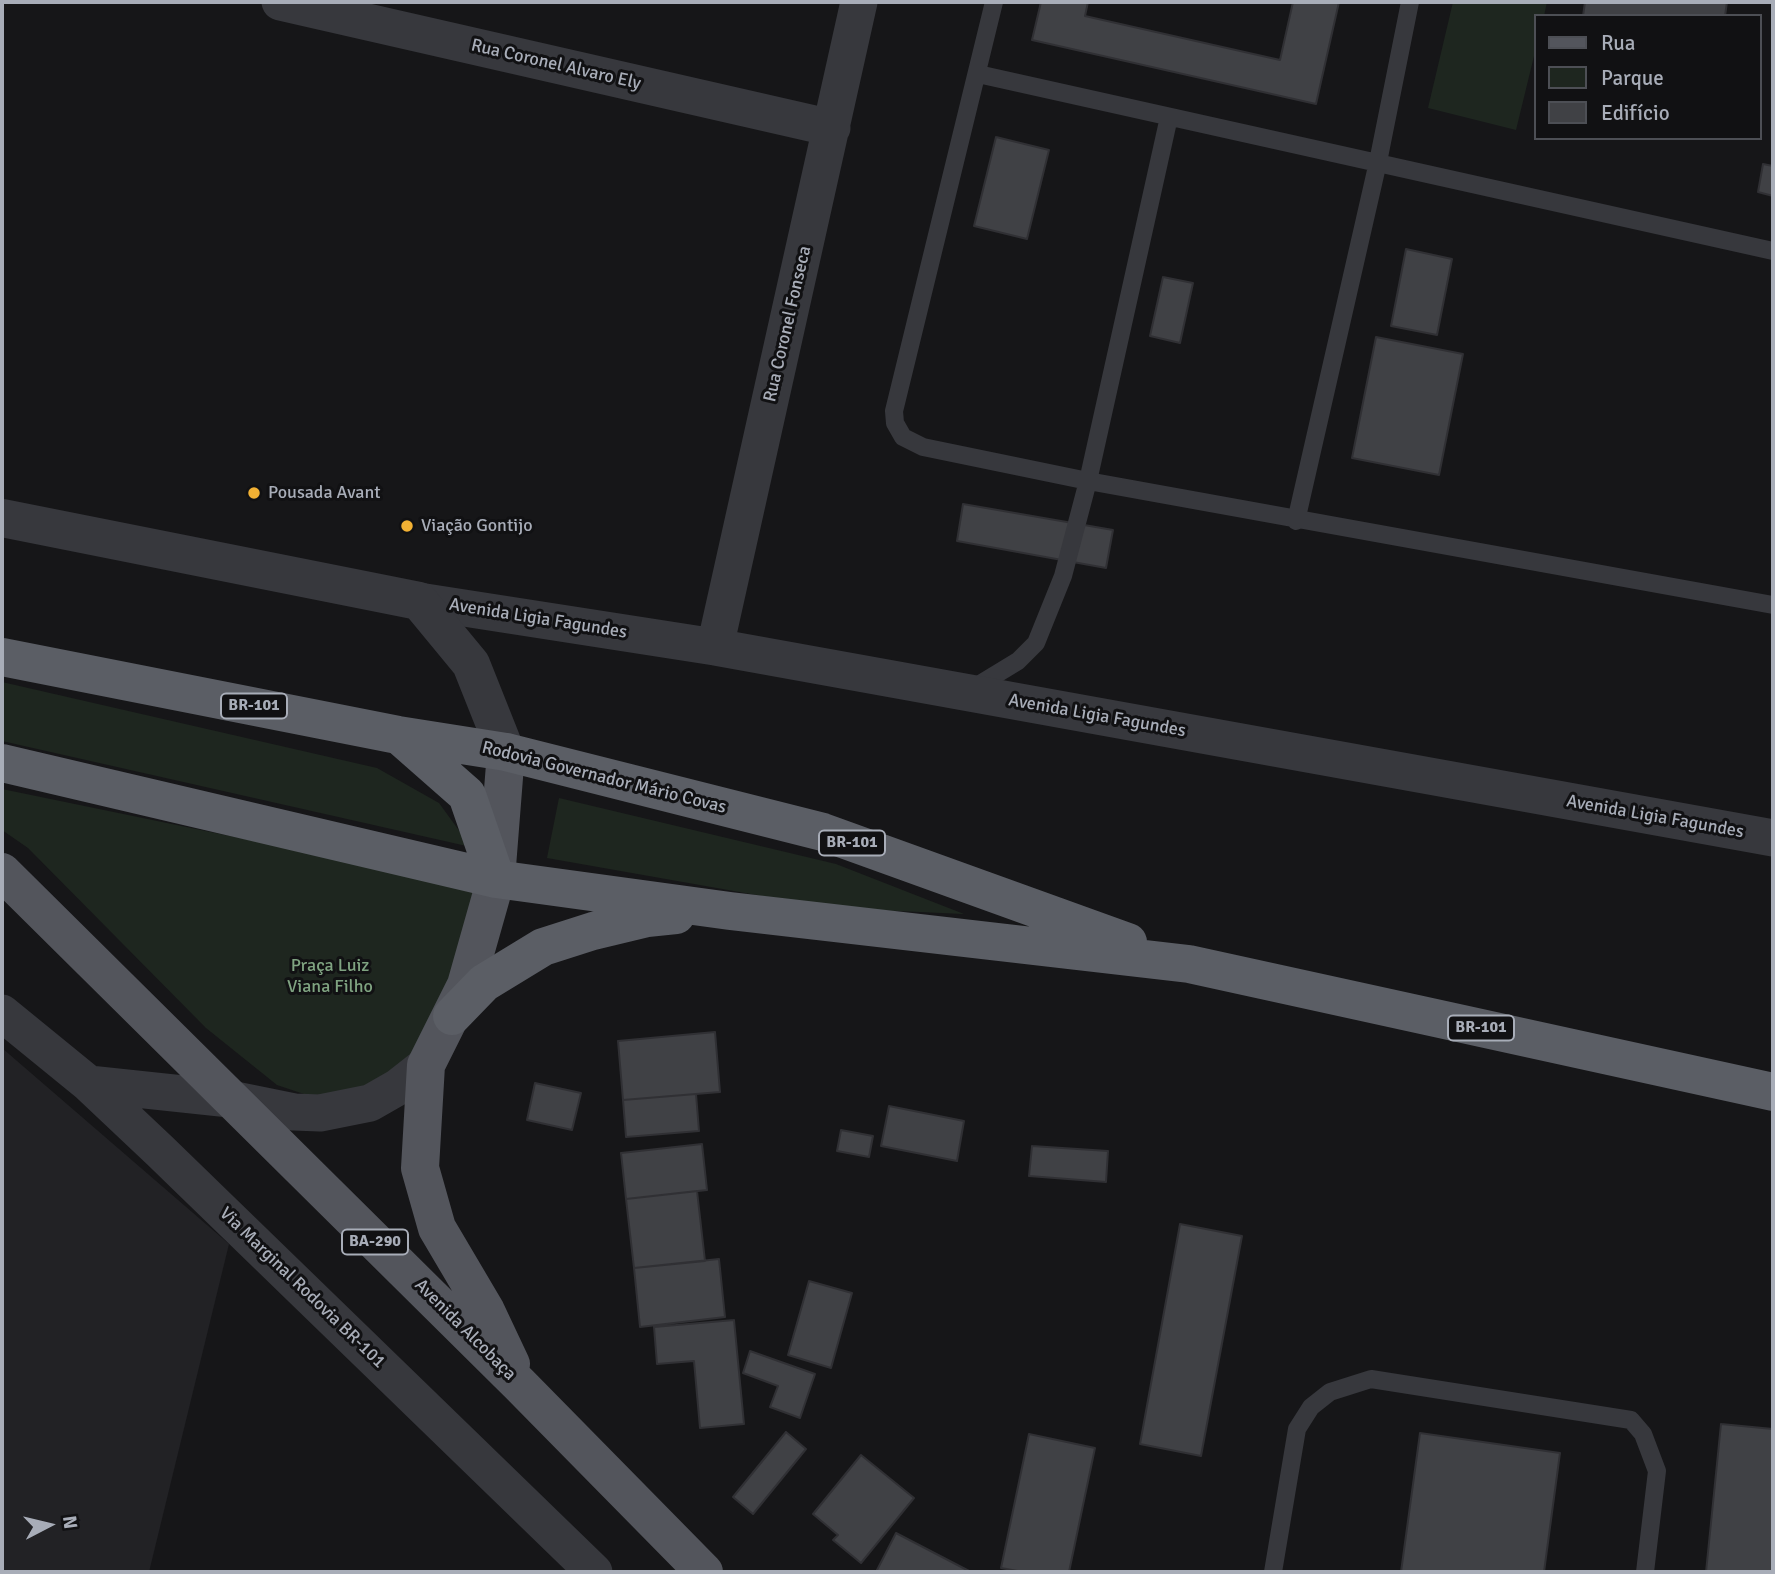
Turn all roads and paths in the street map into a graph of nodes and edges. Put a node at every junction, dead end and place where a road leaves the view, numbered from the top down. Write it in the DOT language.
graph roads {
  1 [pos="279,2"];
  2 [pos="859,2"];
  3 [pos="994,2"];
  4 [pos="1410,2"];
  5 [pos="978,74"];
  6 [pos="1169,117"];
  7 [pos="832,128"];
  8 [pos="1378,162"];
  9 [pos="1773,251"];
  10 [pos="1088,481"];
  11 [pos="2,518"];
  12 [pos="1296,521"];
  13 [pos="419,601"];
  14 [pos="1773,605"];
  15 [pos="715,647"];
  16 [pos="2,657"];
  17 [pos="966,692"];
  18 [pos="398,735"];
  19 [pos="506,752"];
  20 [pos="2,763"];
  21 [pos="1773,838"];
  22 [pos="2,872"];
  23 [pos="496,879"];
  24 [pos="730,911"];
  25 [pos="1189,964"];
  26 [pos="2,1013"];
  27 [pos="452,1016"];
  28 [pos="426,1065"];
  29 [pos="89,1084"];
  30 [pos="1773,1092"];
  31 [pos="230,1099"];
  32 [pos="520,1385"];
  33 [pos="594,1572"];
  34 [pos="704,1572"];
  35 [pos="1273,1572"];
  36 [pos="1646,1572"];
  1 -- 7 [label="street, Rua Coronel Alvaro Ely"];
  2 -- 7 [label="street, Rua Coronel Fonseca"];
  3 -- 5 [label="lane"];
  4 -- 8 [label="lane"];
  5 -- 6 [label="lane"];
  5 -- 10 [label="lane"];
  6 -- 8 [label="lane"];
  6 -- 10 [label="lane"];
  7 -- 15 [label="street, Rua Coronel Fonseca"];
  8 -- 9 [label="lane"];
  8 -- 12 [label="lane"];
  10 -- 12 [label="lane"];
  10 -- 17 [label="lane"];
  11 -- 13 [label="street"];
  12 -- 14 [label="lane"];
  13 -- 15 [label="street, Avenida Ligia Fagundes"];
  13 -- 19 [label="street"];
  15 -- 17 [label="street, Avenida Ligia Fagundes"];
  16 -- 18 [label="highway, Rodovia Governador Mário Covas / BR-101"];
  17 -- 21 [label="street, Avenida Ligia Fagundes"];
  18 -- 19 [label="highway, Rodovia Governador Mário Covas / BR-101"];
  18 -- 23 [label="highway"];
  19 -- 23 [label="main road"];
  19 -- 25 [label="highway, Rodovia Governador Mário Covas / BR-101"];
  20 -- 23 [label="highway, Rodovia Governador Mário Covas / BR-101"];
  22 -- 31 [label="main road"];
  23 -- 24 [label="highway, Rodovia Governador Mário Covas / BR-101"];
  23 -- 27 [label="main road"];
  24 -- 25 [label="highway, Rodovia Governador Mário Covas / BR-101"];
  24 -- 27 [label="highway"];
  25 -- 30 [label="highway, Rodovia Governador Mário Covas / BR-101"];
  26 -- 29 [label="street, Via Marginal Rodovia BR-101"];
  27 -- 28 [label="main road, Avenida Alcobaça"];
  28 -- 31 [label="street"];
  28 -- 32 [label="main road, Avenida Alcobaça / BA-290"];
  29 -- 31 [label="street"];
  29 -- 33 [label="street, Via Marginal Rodovia BR-101"];
  31 -- 32 [label="main road, Avenida Alcobaça / BA-290"];
  32 -- 34 [label="main road, Avenida Alcobaça / BA-290"];
  35 -- 36 [label="lane"];
}
